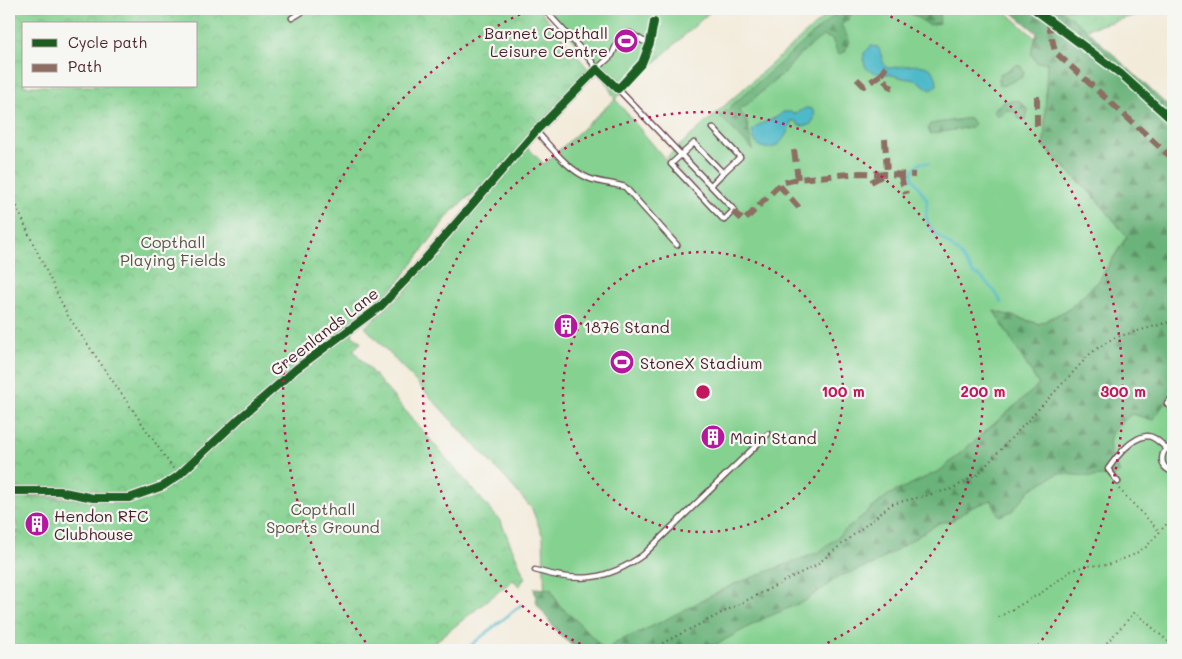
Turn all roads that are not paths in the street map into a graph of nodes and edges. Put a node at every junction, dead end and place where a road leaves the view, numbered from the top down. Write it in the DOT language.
graph roads {
  1 [pos="307,9"];
  2 [pos="544,9"];
  3 [pos="292,18"];
  4 [pos="654,22"];
  5 [pos="650,43"];
  6 [pos="597,69"];
  7 [pos="618,89"];
  8 [pos="713,128"];
  9 [pos="536,131"];
  10 [pos="682,154"];
  11 [pos="723,173"];
  12 [pos="710,185"];
  13 [pos="678,245"];
  14 [pos="1173,397"];
  15 [pos="1173,410"];
  16 [pos="768,434"];
  17 [pos="1173,446"];
  18 [pos="1167,448"];
  19 [pos="1173,472"];
  20 [pos="1116,483"];
  21 [pos="9,491"];
  22 [pos="535,570"];
  1 -- 3 [label="lane"];
  2 -- 6 [label="lane"];
  4 -- 5 [label="lane"];
  5 -- 6 [label="lane"];
  5 -- 7 [label="lane"];
  6 -- 7 [label="street"];
  6 -- 9 [label="street, Greenlands Lane"];
  7 -- 10 [label="lane"];
  8 -- 11 [label="lane"];
  9 -- 13 [label="lane"];
  9 -- 21 [label="street, Greenlands Lane"];
  10 -- 11 [label="lane"];
  10 -- 12 [label="lane"];
  10 -- 12 [label="lane"];
  11 -- 12 [label="lane"];
  14 -- 15 [label="lane"];
  16 -- 22 [label="lane"];
  17 -- 18 [label="lane"];
  18 -- 19 [label="lane"];
  18 -- 20 [label="lane"];
}
